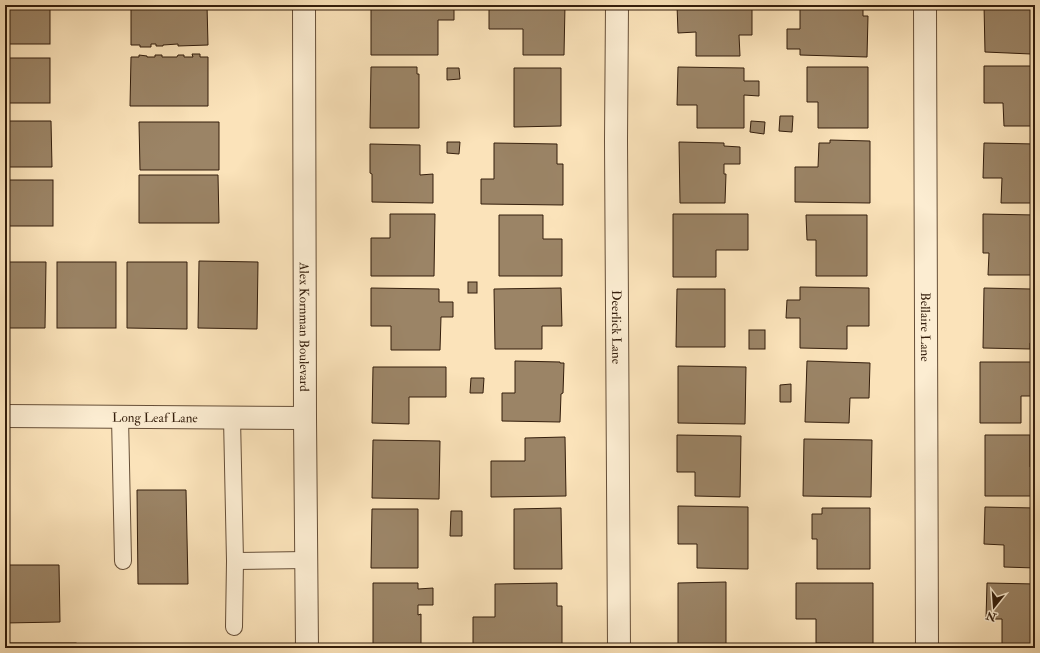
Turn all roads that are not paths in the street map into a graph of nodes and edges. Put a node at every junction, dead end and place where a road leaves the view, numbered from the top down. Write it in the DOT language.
graph roads {
  1 [pos="304,5"];
  2 [pos="617,5"];
  3 [pos="926,5"];
  4 [pos="5,416"];
  5 [pos="120,417"];
  6 [pos="232,418"];
  7 [pos="305,418"];
  8 [pos="235,560"];
  9 [pos="306,560"];
  10 [pos="123,562"];
  11 [pos="234,627"];
  12 [pos="307,648"];
  13 [pos="619,648"];
  14 [pos="927,648"];
  1 -- 7 [label="street, Alex Kornman Boulevard"];
  2 -- 13 [label="street, Deerlick Lane"];
  3 -- 14 [label="street, Bellaire Lane"];
  4 -- 5 [label="street, Long Leaf Lane"];
  5 -- 6 [label="street, Long Leaf Lane"];
  5 -- 10 [label="lane"];
  6 -- 7 [label="street, Long Leaf Lane"];
  6 -- 8 [label="lane"];
  7 -- 9 [label="street, Alex Kornman Boulevard"];
  8 -- 9 [label="lane"];
  8 -- 11 [label="lane"];
  9 -- 12 [label="street, Alex Kornman Boulevard"];
}
